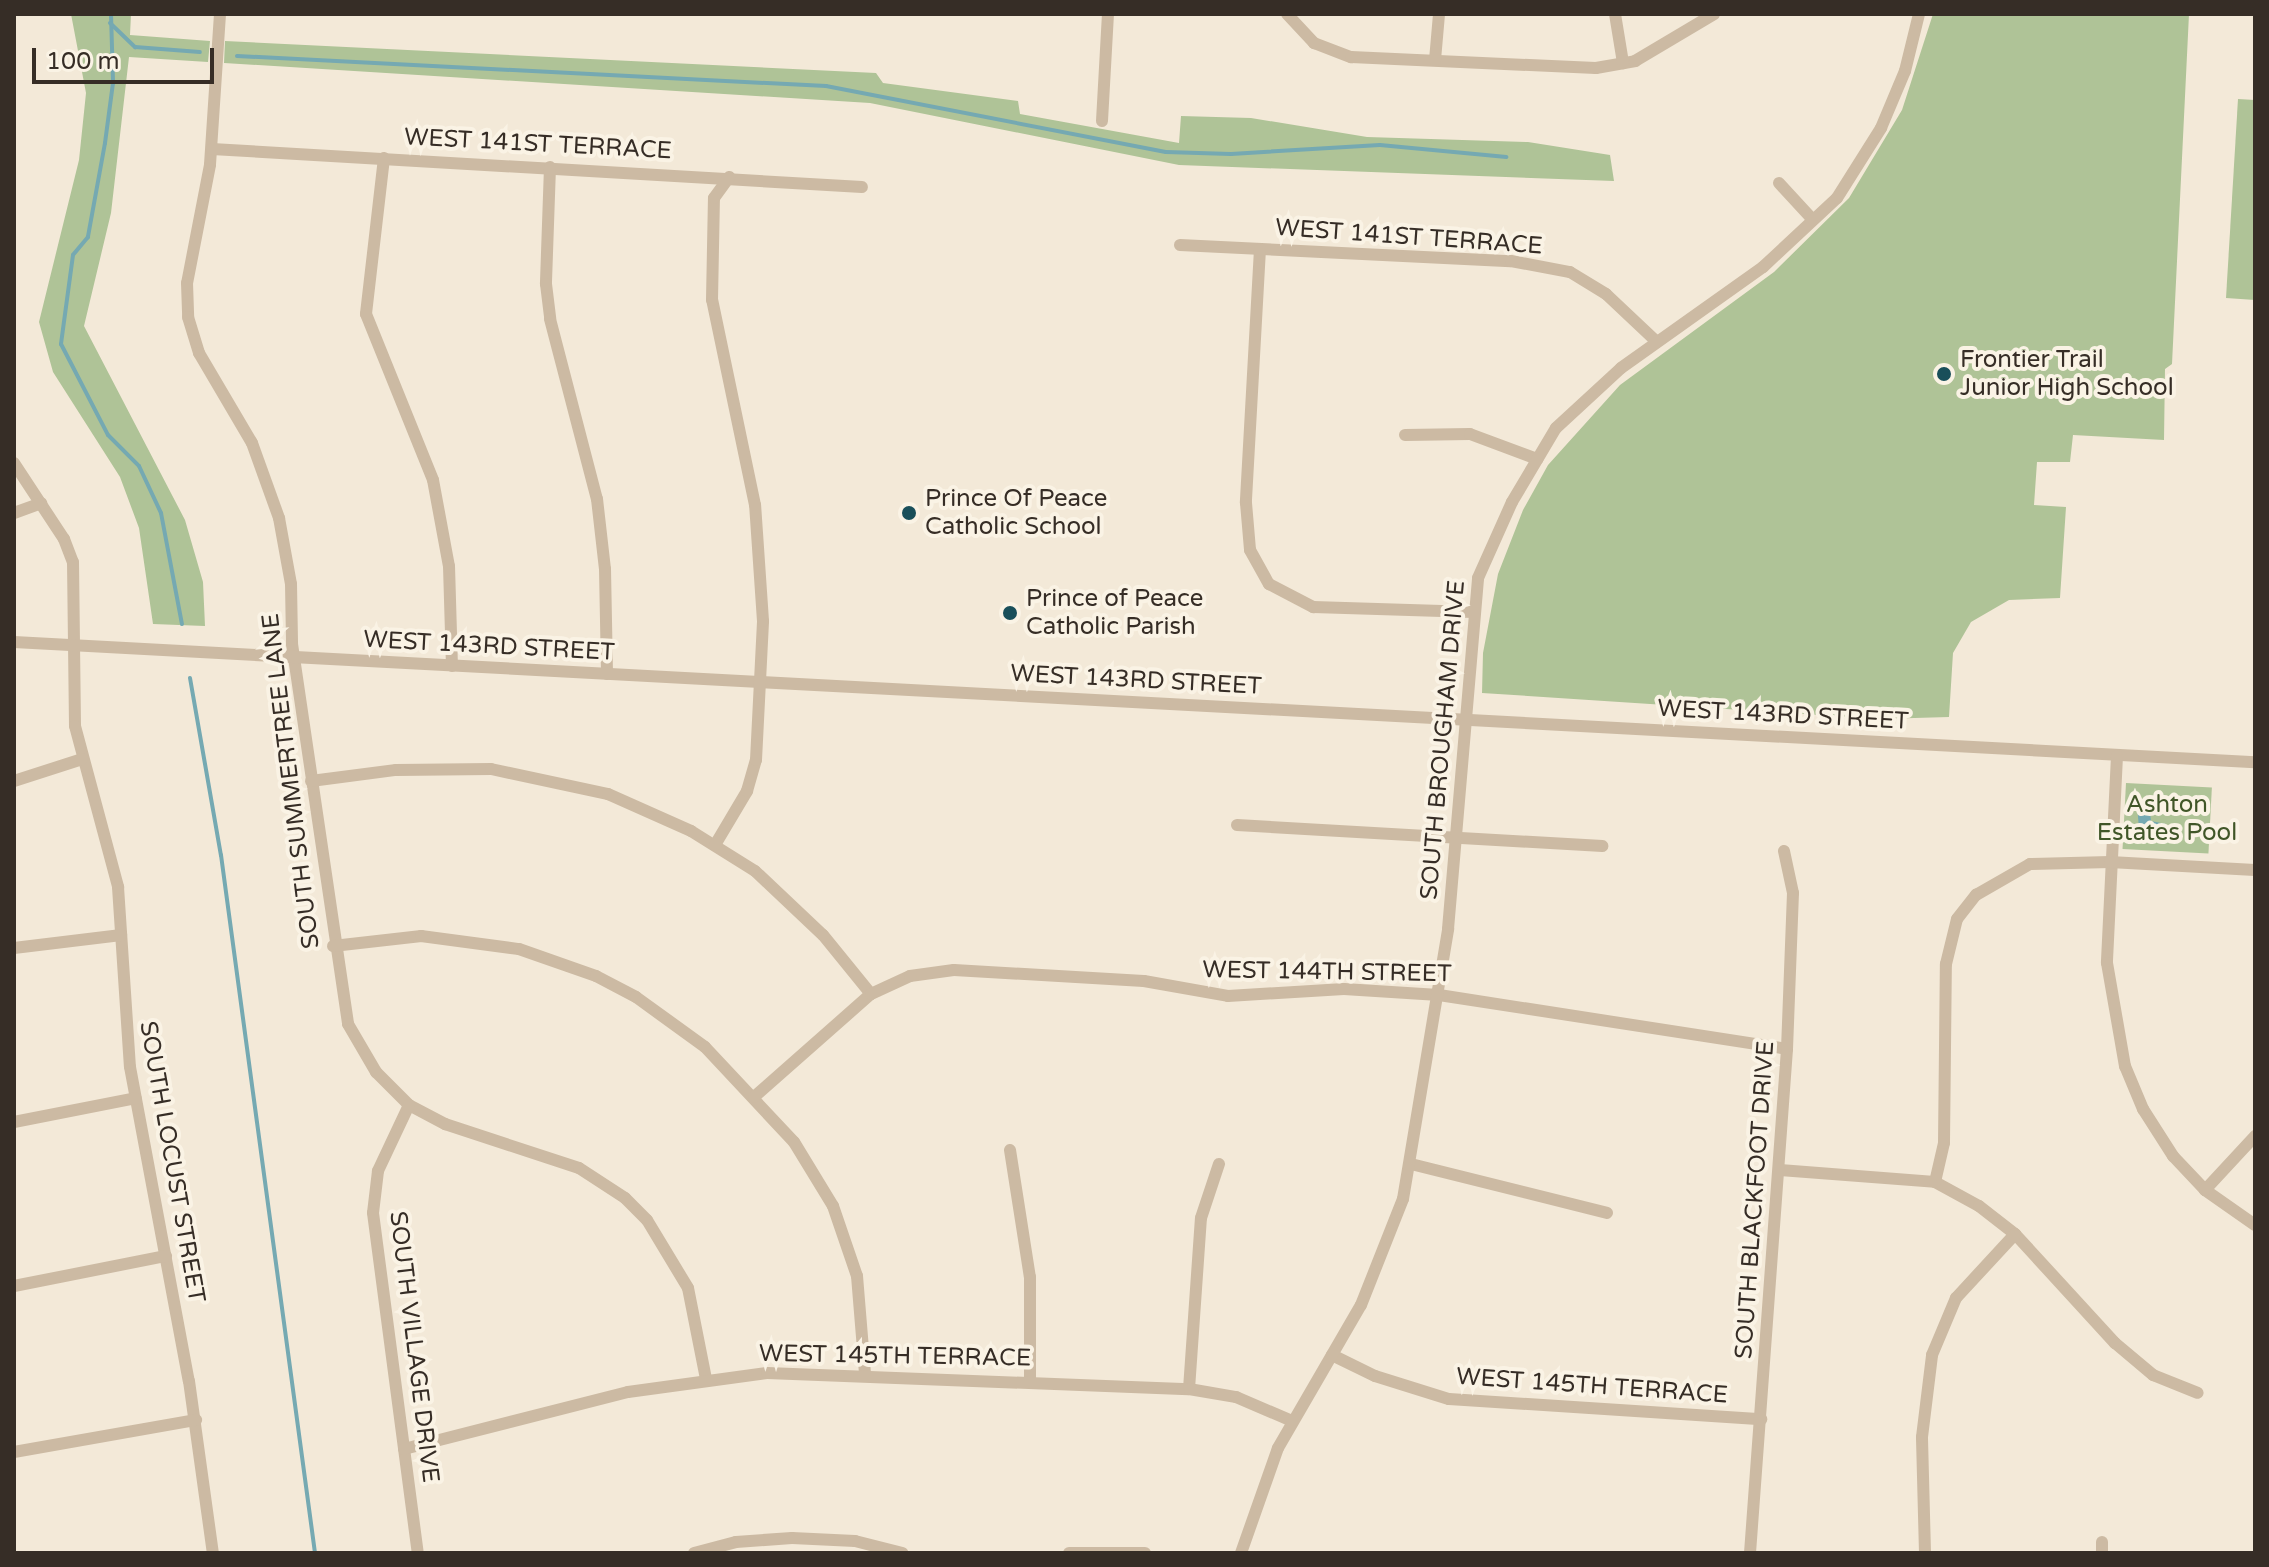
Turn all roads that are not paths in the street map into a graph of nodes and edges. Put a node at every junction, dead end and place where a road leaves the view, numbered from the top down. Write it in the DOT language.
graph roads {
  1 [pos="220,14"];
  2 [pos="1108,14"];
  3 [pos="1287,14"];
  4 [pos="1439,14"];
  5 [pos="1615,14"];
  6 [pos="1714,14"];
  7 [pos="1919,14"];
  8 [pos="1435,60"];
  9 [pos="1623,63"];
  10 [pos="1102,121"];
  11 [pos="212,149"];
  12 [pos="384,158"];
  13 [pos="550,167"];
  14 [pos="729,177"];
  15 [pos="1779,183"];
  16 [pos="862,187"];
  17 [pos="1813,220"];
  18 [pos="1180,245"];
  19 [pos="1260,249"];
  20 [pos="1657,342"];
  21 [pos="1405,435"];
  22 [pos="1537,459"];
  23 [pos="14,463"];
  24 [pos="41,503"];
  25 [pos="14,513"];
  26 [pos="1474,612"];
  27 [pos="14,642"];
  28 [pos="73,645"];
  29 [pos="294,657"];
  30 [pos="452,666"];
  31 [pos="607,674"];
  32 [pos="761,682"];
  33 [pos="1465,720"];
  34 [pos="2117,756"];
  35 [pos="82,759"];
  36 [pos="2255,762"];
  37 [pos="14,781"];
  38 [pos="311,781"];
  39 [pos="1237,825"];
  40 [pos="1456,839"];
  41 [pos="715,845"];
  42 [pos="1602,846"];
  43 [pos="1784,851"];
  44 [pos="2110,862"];
  45 [pos="2255,870"];
  46 [pos="121,935"];
  47 [pos="333,946"];
  48 [pos="14,948"];
  49 [pos="871,994"];
  50 [pos="1439,995"];
  51 [pos="1787,1049"];
  52 [pos="754,1097"];
  53 [pos="136,1098"];
  54 [pos="409,1105"];
  55 [pos="14,1122"];
  56 [pos="2255,1136"];
  57 [pos="1010,1150"];
  58 [pos="1219,1164"];
  59 [pos="1411,1164"];
  60 [pos="1780,1170"];
  61 [pos="1935,1182"];
  62 [pos="2205,1190"];
  63 [pos="1607,1213"];
  64 [pos="2255,1225"];
  65 [pos="2015,1234"];
  66 [pos="166,1256"];
  67 [pos="14,1286"];
  68 [pos="1332,1355"];
  69 [pos="865,1374"];
  70 [pos="706,1379"];
  71 [pos="1030,1380"];
  72 [pos="1189,1389"];
  73 [pos="2198,1393"];
  74 [pos="1761,1419"];
  75 [pos="196,1420"];
  76 [pos="1292,1421"];
  77 [pos="404,1449"];
  78 [pos="14,1452"];
  79 [pos="213,1553"];
  80 [pos="418,1553"];
  81 [pos="694,1553"];
  82 [pos="902,1553"];
  83 [pos="1069,1553"];
  84 [pos="1145,1553"];
  85 [pos="1241,1553"];
  86 [pos="1750,1553"];
  87 [pos="1925,1553"];
  1 -- 11 [label="street, SOUTH SUMMERTREE LANE"];
  2 -- 10 [label="street"];
  3 -- 8 [label="street"];
  4 -- 8 [label="street"];
  5 -- 9 [label="street"];
  6 -- 9 [label="street"];
  7 -- 17 [label="street, SOUTH BROUGHAM DRIVE"];
  8 -- 9 [label="street"];
  11 -- 12 [label="street, WEST 141ST TERRACE"];
  11 -- 29 [label="street, SOUTH SUMMERTREE LANE"];
  12 -- 13 [label="street, WEST 141ST TERRACE"];
  12 -- 30 [label="street"];
  13 -- 14 [label="street, WEST 141ST TERRACE"];
  13 -- 31 [label="street"];
  14 -- 16 [label="street, WEST 141ST TERRACE"];
  14 -- 32 [label="street"];
  15 -- 17 [label="street"];
  17 -- 20 [label="street, SOUTH BROUGHAM DRIVE"];
  18 -- 19 [label="street, WEST 141ST TERRACE"];
  19 -- 20 [label="street, WEST 141ST TERRACE"];
  19 -- 26 [label="street"];
  20 -- 22 [label="street, SOUTH BROUGHAM DRIVE"];
  21 -- 22 [label="street"];
  22 -- 26 [label="street, SOUTH BROUGHAM DRIVE"];
  23 -- 24 [label="street, SOUTH LOCUST STREET"];
  24 -- 25 [label="street"];
  24 -- 28 [label="street, SOUTH LOCUST STREET"];
  26 -- 33 [label="street, SOUTH BROUGHAM DRIVE"];
  27 -- 28 [label="street, WEST 143RD STREET"];
  28 -- 29 [label="street, WEST 143RD STREET"];
  28 -- 35 [label="street, SOUTH LOCUST STREET"];
  29 -- 30 [label="street, WEST 143RD STREET"];
  29 -- 38 [label="street, SOUTH SUMMERTREE LANE"];
  30 -- 31 [label="street, WEST 143RD STREET"];
  31 -- 32 [label="street, WEST 143RD STREET"];
  32 -- 33 [label="street, WEST 143RD STREET"];
  32 -- 41 [label="street"];
  33 -- 34 [label="street, WEST 143RD STREET"];
  33 -- 40 [label="street, SOUTH BROUGHAM DRIVE"];
  34 -- 36 [label="street, WEST 143RD STREET"];
  34 -- 44 [label="street"];
  35 -- 37 [label="street"];
  35 -- 46 [label="street, SOUTH LOCUST STREET"];
  38 -- 41 [label="street"];
  38 -- 47 [label="street, SOUTH SUMMERTREE LANE"];
  39 -- 40 [label="street"];
  40 -- 42 [label="street"];
  40 -- 50 [label="street, SOUTH BROUGHAM DRIVE"];
  41 -- 49 [label="street"];
  43 -- 51 [label="street, SOUTH BLACKFOOT DRIVE"];
  44 -- 45 [label="street"];
  44 -- 61 [label="street"];
  44 -- 62 [label="street"];
  46 -- 48 [label="street"];
  46 -- 53 [label="street, SOUTH LOCUST STREET"];
  47 -- 52 [label="street"];
  47 -- 54 [label="street, SOUTH SUMMERTREE LANE"];
  49 -- 50 [label="street, WEST 144TH STREET"];
  49 -- 52 [label="street, WEST 144TH STREET"];
  50 -- 51 [label="street, WEST 144TH STREET"];
  50 -- 59 [label="street, SOUTH BROUGHAM DRIVE"];
  51 -- 60 [label="street, SOUTH BLACKFOOT DRIVE"];
  52 -- 69 [label="street"];
  53 -- 55 [label="street"];
  53 -- 66 [label="street, SOUTH LOCUST STREET"];
  54 -- 70 [label="street, SOUTH SUMMERTREE LANE"];
  54 -- 77 [label="street, SOUTH VILLAGE DRIVE"];
  56 -- 62 [label="street"];
  57 -- 71 [label="street"];
  58 -- 72 [label="street"];
  59 -- 63 [label="street"];
  59 -- 68 [label="street, SOUTH BROUGHAM DRIVE"];
  60 -- 61 [label="street"];
  60 -- 74 [label="street, SOUTH BLACKFOOT DRIVE"];
  61 -- 65 [label="street"];
  62 -- 64 [label="street"];
  65 -- 73 [label="street"];
  65 -- 87 [label="street"];
  66 -- 67 [label="street"];
  66 -- 75 [label="street, SOUTH LOCUST STREET"];
  68 -- 74 [label="street, WEST 145TH TERRACE"];
  68 -- 76 [label="street, SOUTH BROUGHAM DRIVE"];
  69 -- 70 [label="street, WEST 145TH TERRACE"];
  69 -- 71 [label="street, WEST 145TH TERRACE"];
  70 -- 77 [label="street, WEST 145TH TERRACE"];
  71 -- 72 [label="street, WEST 145TH TERRACE"];
  72 -- 76 [label="street, WEST 145TH TERRACE"];
  74 -- 86 [label="street, SOUTH BLACKFOOT DRIVE"];
  75 -- 78 [label="street"];
  75 -- 79 [label="street, SOUTH LOCUST STREET"];
  76 -- 85 [label="street, SOUTH BROUGHAM DRIVE"];
  77 -- 80 [label="street, SOUTH VILLAGE DRIVE"];
  81 -- 82 [label="street"];
  83 -- 84 [label="street"];
}
